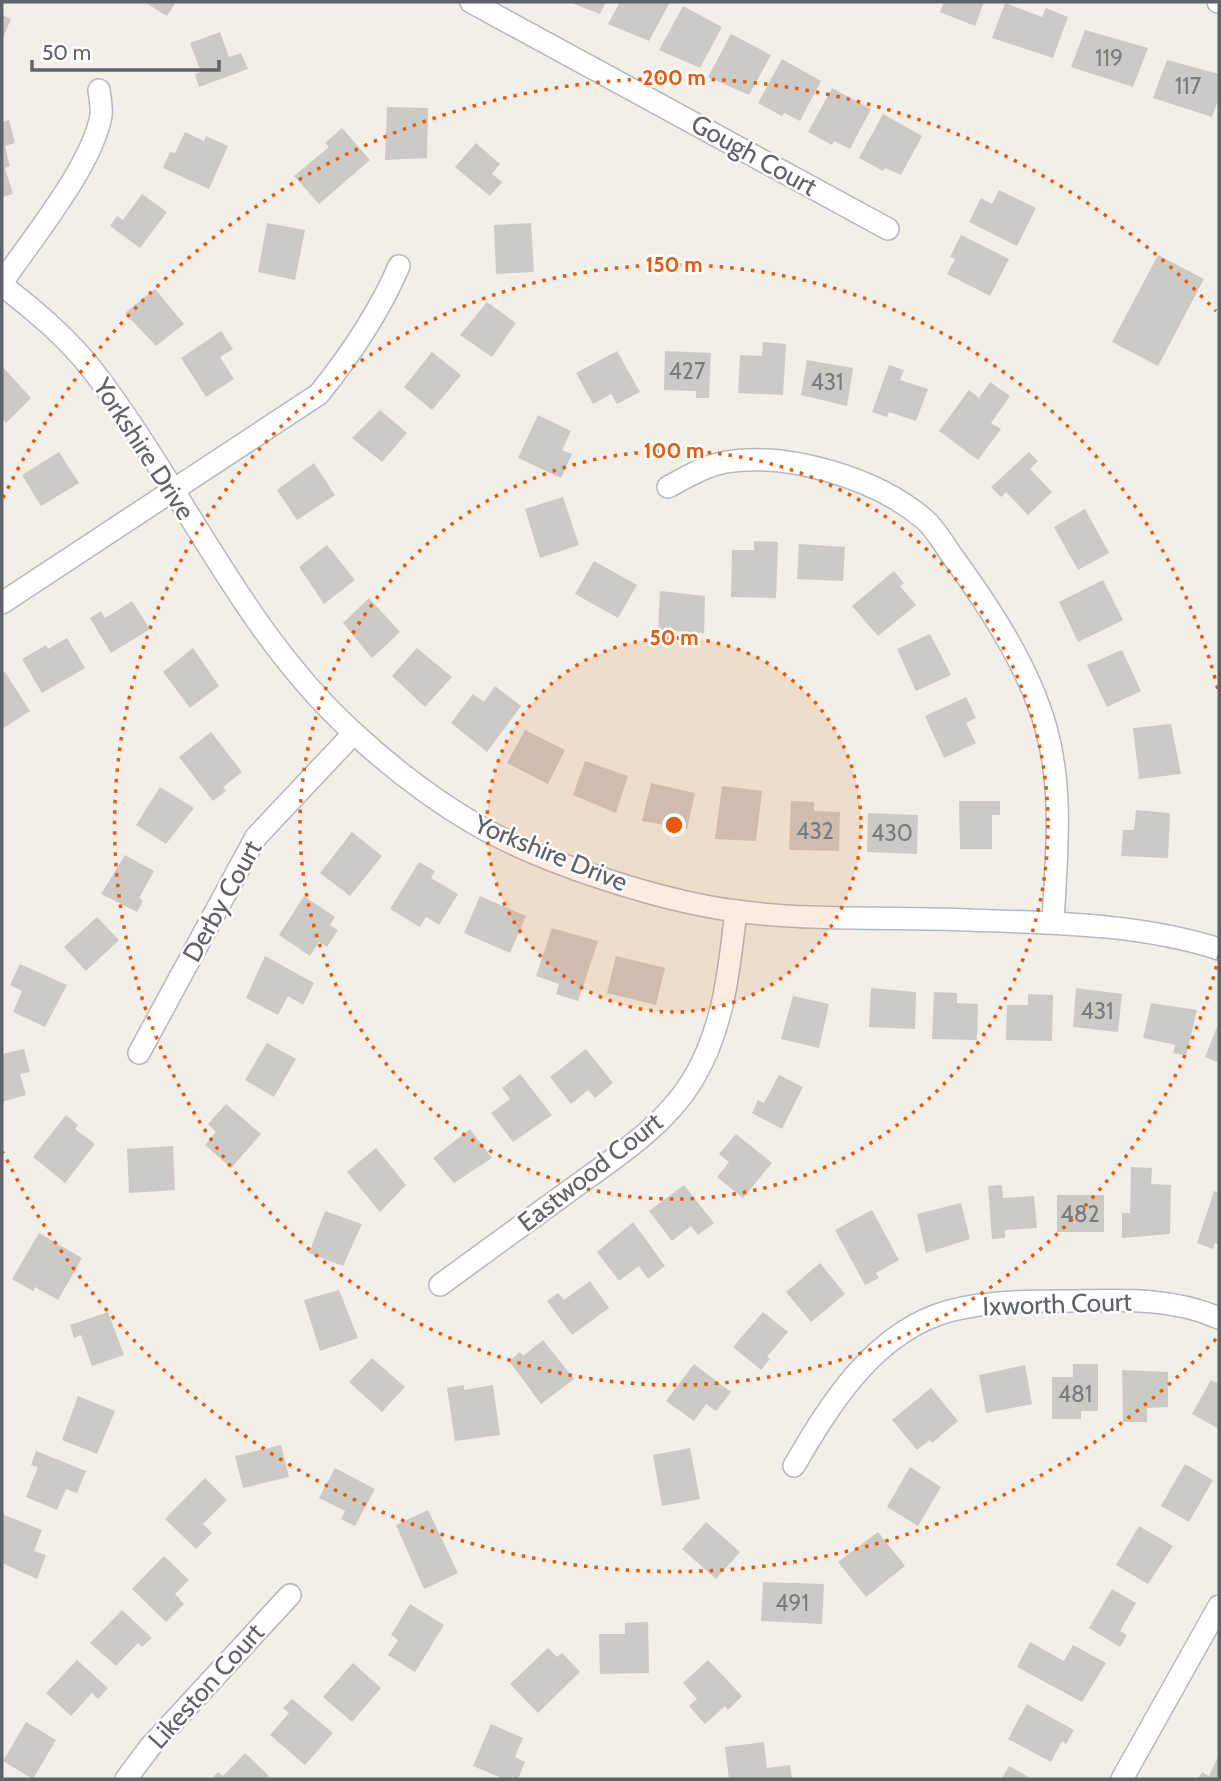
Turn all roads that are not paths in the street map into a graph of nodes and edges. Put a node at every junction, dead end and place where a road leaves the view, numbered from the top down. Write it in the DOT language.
graph roads {
  1 [pos="471,2"];
  2 [pos="99,90"];
  3 [pos="888,229"];
  4 [pos="399,266"];
  5 [pos="2,284"];
  6 [pos="668,487"];
  7 [pos="174,491"];
  8 [pos="2,603"];
  9 [pos="354,733"];
  10 [pos="736,911"];
  11 [pos="1053,923"];
  12 [pos="1219,949"];
  13 [pos="139,1053"];
  14 [pos="440,1285"];
  15 [pos="1219,1318"];
  16 [pos="794,1466"];
  17 [pos="290,1595"];
  18 [pos="1219,1606"];
  19 [pos="126,1779"];
  20 [pos="1122,1779"];
  1 -- 3 [label="street, Gough Court"];
  2 -- 5 [label="street"];
  4 -- 7 [label="street"];
  5 -- 7 [label="street, Yorkshire Drive"];
  6 -- 11 [label="street"];
  7 -- 8 [label="street"];
  7 -- 9 [label="street, Yorkshire Drive"];
  9 -- 10 [label="street, Yorkshire Drive"];
  9 -- 13 [label="street, Derby Court"];
  10 -- 11 [label="street, Yorkshire Drive"];
  10 -- 14 [label="street, Eastwood Court"];
  11 -- 12 [label="street, Yorkshire Drive"];
  15 -- 16 [label="street, Ixworth Court"];
  17 -- 19 [label="street, Likeston Court"];
  18 -- 20 [label="street"];
}
